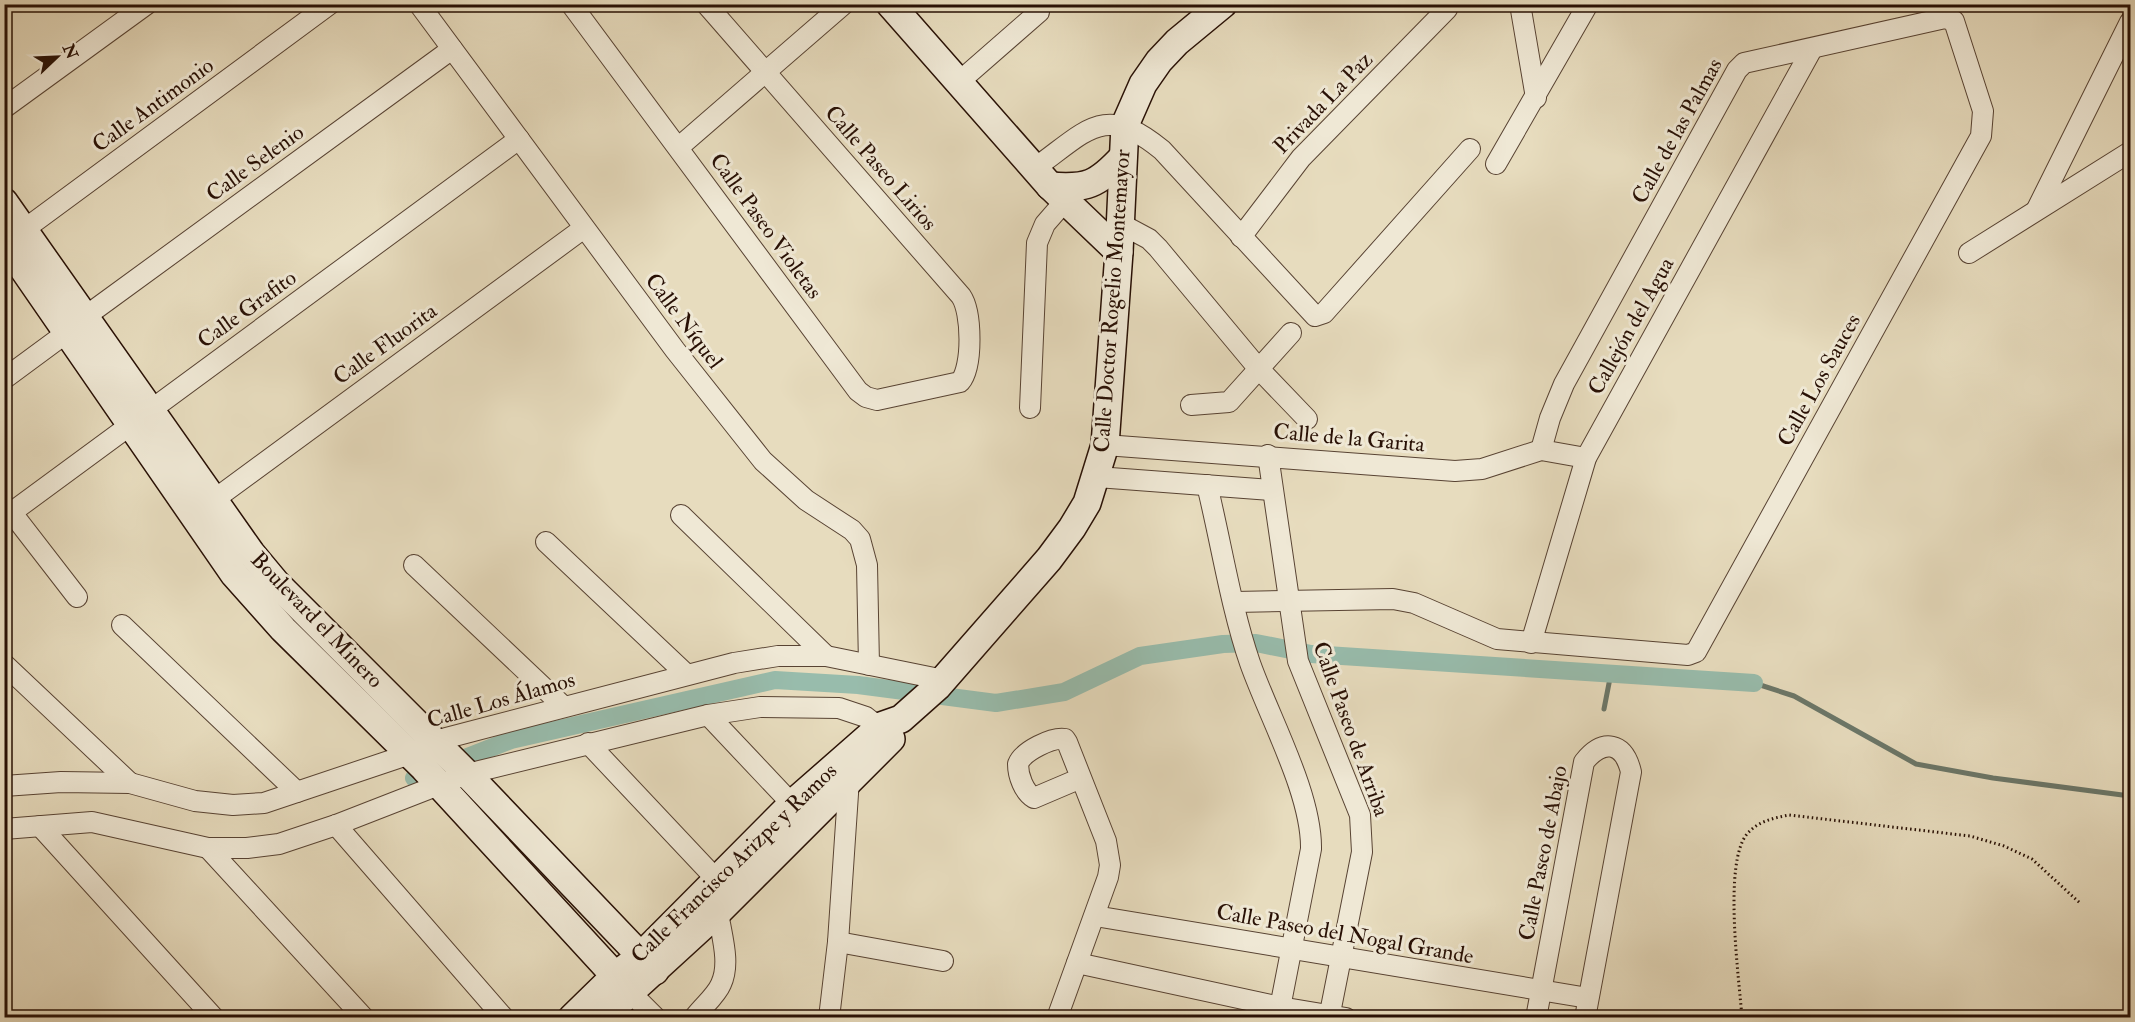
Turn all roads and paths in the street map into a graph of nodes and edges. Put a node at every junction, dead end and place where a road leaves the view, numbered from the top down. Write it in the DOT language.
graph roads {
  1 [pos="147,4"];
  2 [pos="330,4"];
  3 [pos="419,4"];
  4 [pos="572,4"];
  5 [pos="706,4"];
  6 [pos="844,4"];
  7 [pos="890,4"];
  8 [pos="1223,4"];
  9 [pos="1520,4"];
  10 [pos="1588,4"];
  11 [pos="1448,9"];
  12 [pos="1038,12"];
  13 [pos="2130,22"];
  14 [pos="1812,49"];
  15 [pos="452,50"];
  16 [pos="766,73"];
  17 [pos="960,81"];
  18 [pos="1536,98"];
  19 [pos="4,108"];
  20 [pos="1125,125"];
  21 [pos="1984,125"];
  22 [pos="519,139"];
  23 [pos="679,147"];
  24 [pos="1470,148"];
  25 [pos="2130,152"];
  26 [pos="1123,157"];
  27 [pos="1496,164"];
  28 [pos="1050,185"];
  29 [pos="4,202"];
  30 [pos="2037,210"];
  31 [pos="1121,224"];
  32 [pos="584,228"];
  33 [pos="1241,237"];
  34 [pos="10,239"];
  35 [pos="1153,243"];
  36 [pos="1119,252"];
  37 [pos="1970,253"];
  38 [pos="77,324"];
  39 [pos="1291,333"];
  40 [pos="1258,369"];
  41 [pos="4,379"];
  42 [pos="960,382"];
  43 [pos="1191,405"];
  44 [pos="1030,408"];
  45 [pos="142,416"];
  46 [pos="1307,419"];
  47 [pos="1105,445"];
  48 [pos="1541,450"];
  49 [pos="1268,455"];
  50 [pos="1586,458"];
  51 [pos="1097,477"];
  52 [pos="1207,485"];
  53 [pos="1271,490"];
  54 [pos="215,499"];
  55 [pos="8,515"];
  56 [pos="681,515"];
  57 [pos="546,542"];
  58 [pos="414,565"];
  59 [pos="77,597"];
  60 [pos="1235,602"];
  61 [pos="1288,602"];
  62 [pos="122,625"];
  63 [pos="1531,643"];
  64 [pos="826,656"];
  65 [pos="4,664"];
  66 [pos="869,665"];
  67 [pos="686,674"];
  68 [pos="940,684"];
  69 [pos="563,706"];
  70 [pos="708,715"];
  71 [pos="898,722"];
  72 [pos="588,743"];
  73 [pos="452,759"];
  74 [pos="426,771"];
  75 [pos="1081,778"];
  76 [pos="849,779"];
  77 [pos="130,783"];
  78 [pos="4,786"];
  79 [pos="297,792"];
  80 [pos="792,804"];
  81 [pos="336,825"];
  82 [pos="40,826"];
  83 [pos="4,829"];
  84 [pos="208,848"];
  85 [pos="717,880"];
  86 [pos="2081,904"];
  87 [pos="718,912"];
  88 [pos="1095,916"];
  89 [pos="838,942"];
  90 [pos="1290,948"];
  91 [pos="1339,958"];
  92 [pos="943,962"];
  93 [pos="648,963"];
  94 [pos="1077,963"];
  95 [pos="622,984"];
  96 [pos="1539,991"];
  97 [pos="1587,1008"];
  98 [pos="1279,1012"];
  99 [pos="1334,1016"];
  100 [pos="214,1017"];
  101 [pos="364,1017"];
  102 [pos="504,1017"];
  103 [pos="572,1017"];
  104 [pos="602,1017"];
  105 [pos="656,1017"];
  106 [pos="694,1017"];
  107 [pos="829,1017"];
  108 [pos="1057,1017"];
  109 [pos="1536,1017"];
  110 [pos="1742,1017"];
  1 -- 19 [label="street"];
  2 -- 34 [label="street, Calle Antimonio"];
  3 -- 15 [label="street, Calle Níquel"];
  4 -- 23 [label="street, Calle Paseo Violetas"];
  5 -- 16 [label="street, Calle Paseo Lirios"];
  6 -- 16 [label="street"];
  7 -- 17 [label="street"];
  8 -- 20 [label="street, Calle Doctor Rogelio Montemayor"];
  9 -- 18 [label="street"];
  10 -- 18 [label="street"];
  11 -- 33 [label="street, Privada La Paz"];
  12 -- 17 [label="street"];
  13 -- 30 [label="street"];
  14 -- 21 [label="street, Calle de las Palmas"];
  14 -- 48 [label="street, Calle de las Palmas"];
  14 -- 50 [label="street, Callejón del Agua"];
  15 -- 22 [label="street, Calle Níquel"];
  15 -- 38 [label="street, Calle Selenio"];
  16 -- 23 [label="street"];
  16 -- 42 [label="street, Calle Paseo Lirios"];
  17 -- 28 [label="street"];
  18 -- 27 [label="street"];
  20 -- 26 [label="street, Calle Doctor Rogelio Montemayor"];
  20 -- 28 [label="street"];
  20 -- 33 [label="street"];
  21 -- 63 [label="street, Calle Los Sauces"];
  22 -- 32 [label="street, Calle Níquel"];
  22 -- 45 [label="street, Calle Grafito"];
  23 -- 42 [label="street, Calle Paseo Violetas"];
  24 -- 33 [label="street"];
  25 -- 30 [label="street"];
  26 -- 28 [label="street"];
  26 -- 31 [label="street, Calle Doctor Rogelio Montemayor"];
  28 -- 36 [label="street"];
  28 -- 44 [label="street"];
  29 -- 34 [label="street, Boulevard el Minero"];
  30 -- 37 [label="street"];
  31 -- 35 [label="street"];
  31 -- 36 [label="street, Calle Doctor Rogelio Montemayor"];
  32 -- 54 [label="street, Calle Fluorita"];
  32 -- 66 [label="street, Calle Níquel"];
  34 -- 38 [label="street, Boulevard el Minero"];
  35 -- 36 [label="street"];
  35 -- 40 [label="street"];
  36 -- 47 [label="street, Calle Doctor Rogelio Montemayor"];
  38 -- 41 [label="street, Calle Selenio"];
  38 -- 45 [label="street, Boulevard el Minero"];
  39 -- 40 [label="street"];
  40 -- 43 [label="street"];
  40 -- 46 [label="street"];
  45 -- 54 [label="street, Boulevard el Minero"];
  45 -- 55 [label="street, Calle Grafito"];
  45 -- 74 [label="street, Boulevard el Minero"];
  47 -- 49 [label="street, Calle de la Garita"];
  47 -- 51 [label="street, Calle Doctor Rogelio Montemayor"];
  48 -- 49 [label="street, Calle de la Garita"];
  48 -- 50 [label="street, Calle de la Garita"];
  49 -- 53 [label="street, Calle Paseo de Arriba"];
  50 -- 63 [label="street, Callejón del Agua"];
  51 -- 52 [label="street"];
  51 -- 68 [label="street, Calle Doctor Rogelio Montemayor"];
  52 -- 53 [label="street"];
  52 -- 60 [label="street"];
  53 -- 61 [label="street, Calle Paseo de Arriba"];
  54 -- 73 [label="street, Boulevard el Minero"];
  55 -- 59 [label="street"];
  56 -- 64 [label="street"];
  57 -- 67 [label="street"];
  58 -- 69 [label="street"];
  60 -- 61 [label="street"];
  60 -- 90 [label="street"];
  61 -- 63 [label="street"];
  61 -- 91 [label="street, Calle Paseo de Arriba"];
  62 -- 79 [label="street"];
  64 -- 66 [label="street, Calle Los Álamos"];
  64 -- 67 [label="street, Calle Los Álamos"];
  65 -- 77 [label="street"];
  66 -- 68 [label="street, Calle Los Álamos"];
  67 -- 69 [label="street, Calle Los Álamos"];
  68 -- 71 [label="street, Calle Francisco Arizpe y Ramos"];
  69 -- 73 [label="street, Calle Los Álamos"];
  70 -- 71 [label="street, Calle Los Álamos"];
  70 -- 72 [label="street, Calle Los Álamos"];
  70 -- 80 [label="street"];
  71 -- 76 [label="street, Calle Francisco Arizpe y Ramos"];
  71 -- 80 [label="street, Calle Francisco Arizpe y Ramos"];
  72 -- 73 [label="street, Calle Los Álamos"];
  72 -- 85 [label="street"];
  73 -- 74 [label="street, Calle Los Álamos"];
  73 -- 74 [label="street, Calle Los Álamos"];
  73 -- 93 [label="street, Boulevard el Minero"];
  74 -- 79 [label="street, Calle Los Álamos"];
  74 -- 81 [label="street, Calle Los Álamos"];
  74 -- 95 [label="street, Boulevard el Minero"];
  75 -- 75 [label="street"];
  75 -- 88 [label="street"];
  76 -- 87 [label="street, Calle Francisco Arizpe y Ramos"];
  76 -- 89 [label="street"];
  77 -- 78 [label="street, Calle Los Álamos"];
  77 -- 79 [label="street, Calle Los Álamos"];
  80 -- 85 [label="street, Calle Francisco Arizpe y Ramos"];
  81 -- 84 [label="street, Calle Los Álamos"];
  81 -- 102 [label="street"];
  82 -- 83 [label="street, Calle Los Álamos"];
  82 -- 84 [label="street, Calle Los Álamos"];
  82 -- 100 [label="street"];
  84 -- 101 [label="street"];
  85 -- 93 [label="street, Calle Francisco Arizpe y Ramos"];
  86 -- 110 [label="path"];
  87 -- 93 [label="street, Calle Francisco Arizpe y Ramos"];
  87 -- 106 [label="street"];
  88 -- 90 [label="street, Calle Paseo del Nogal Grande"];
  88 -- 94 [label="street"];
  89 -- 92 [label="street"];
  89 -- 107 [label="street"];
  90 -- 91 [label="street, Calle Paseo del Nogal Grande"];
  90 -- 98 [label="street"];
  91 -- 96 [label="street, Calle Paseo del Nogal Grande"];
  91 -- 99 [label="street, Calle Paseo de Arriba"];
  93 -- 95 [label="street, Calle Francisco Arizpe y Ramos"];
  94 -- 98 [label="street"];
  94 -- 108 [label="street"];
  95 -- 103 [label="street, Calle Francisco Arizpe y Ramos"];
  95 -- 104 [label="street, Calle Francisco Arizpe y Ramos"];
  95 -- 105 [label="street"];
  96 -- 97 [label="street, Calle Paseo del Nogal Grande"];
  96 -- 97 [label="street, Calle Paseo de Abajo"];
  96 -- 109 [label="street, Calle Paseo de Abajo"];
  98 -- 99 [label="street"];
}
